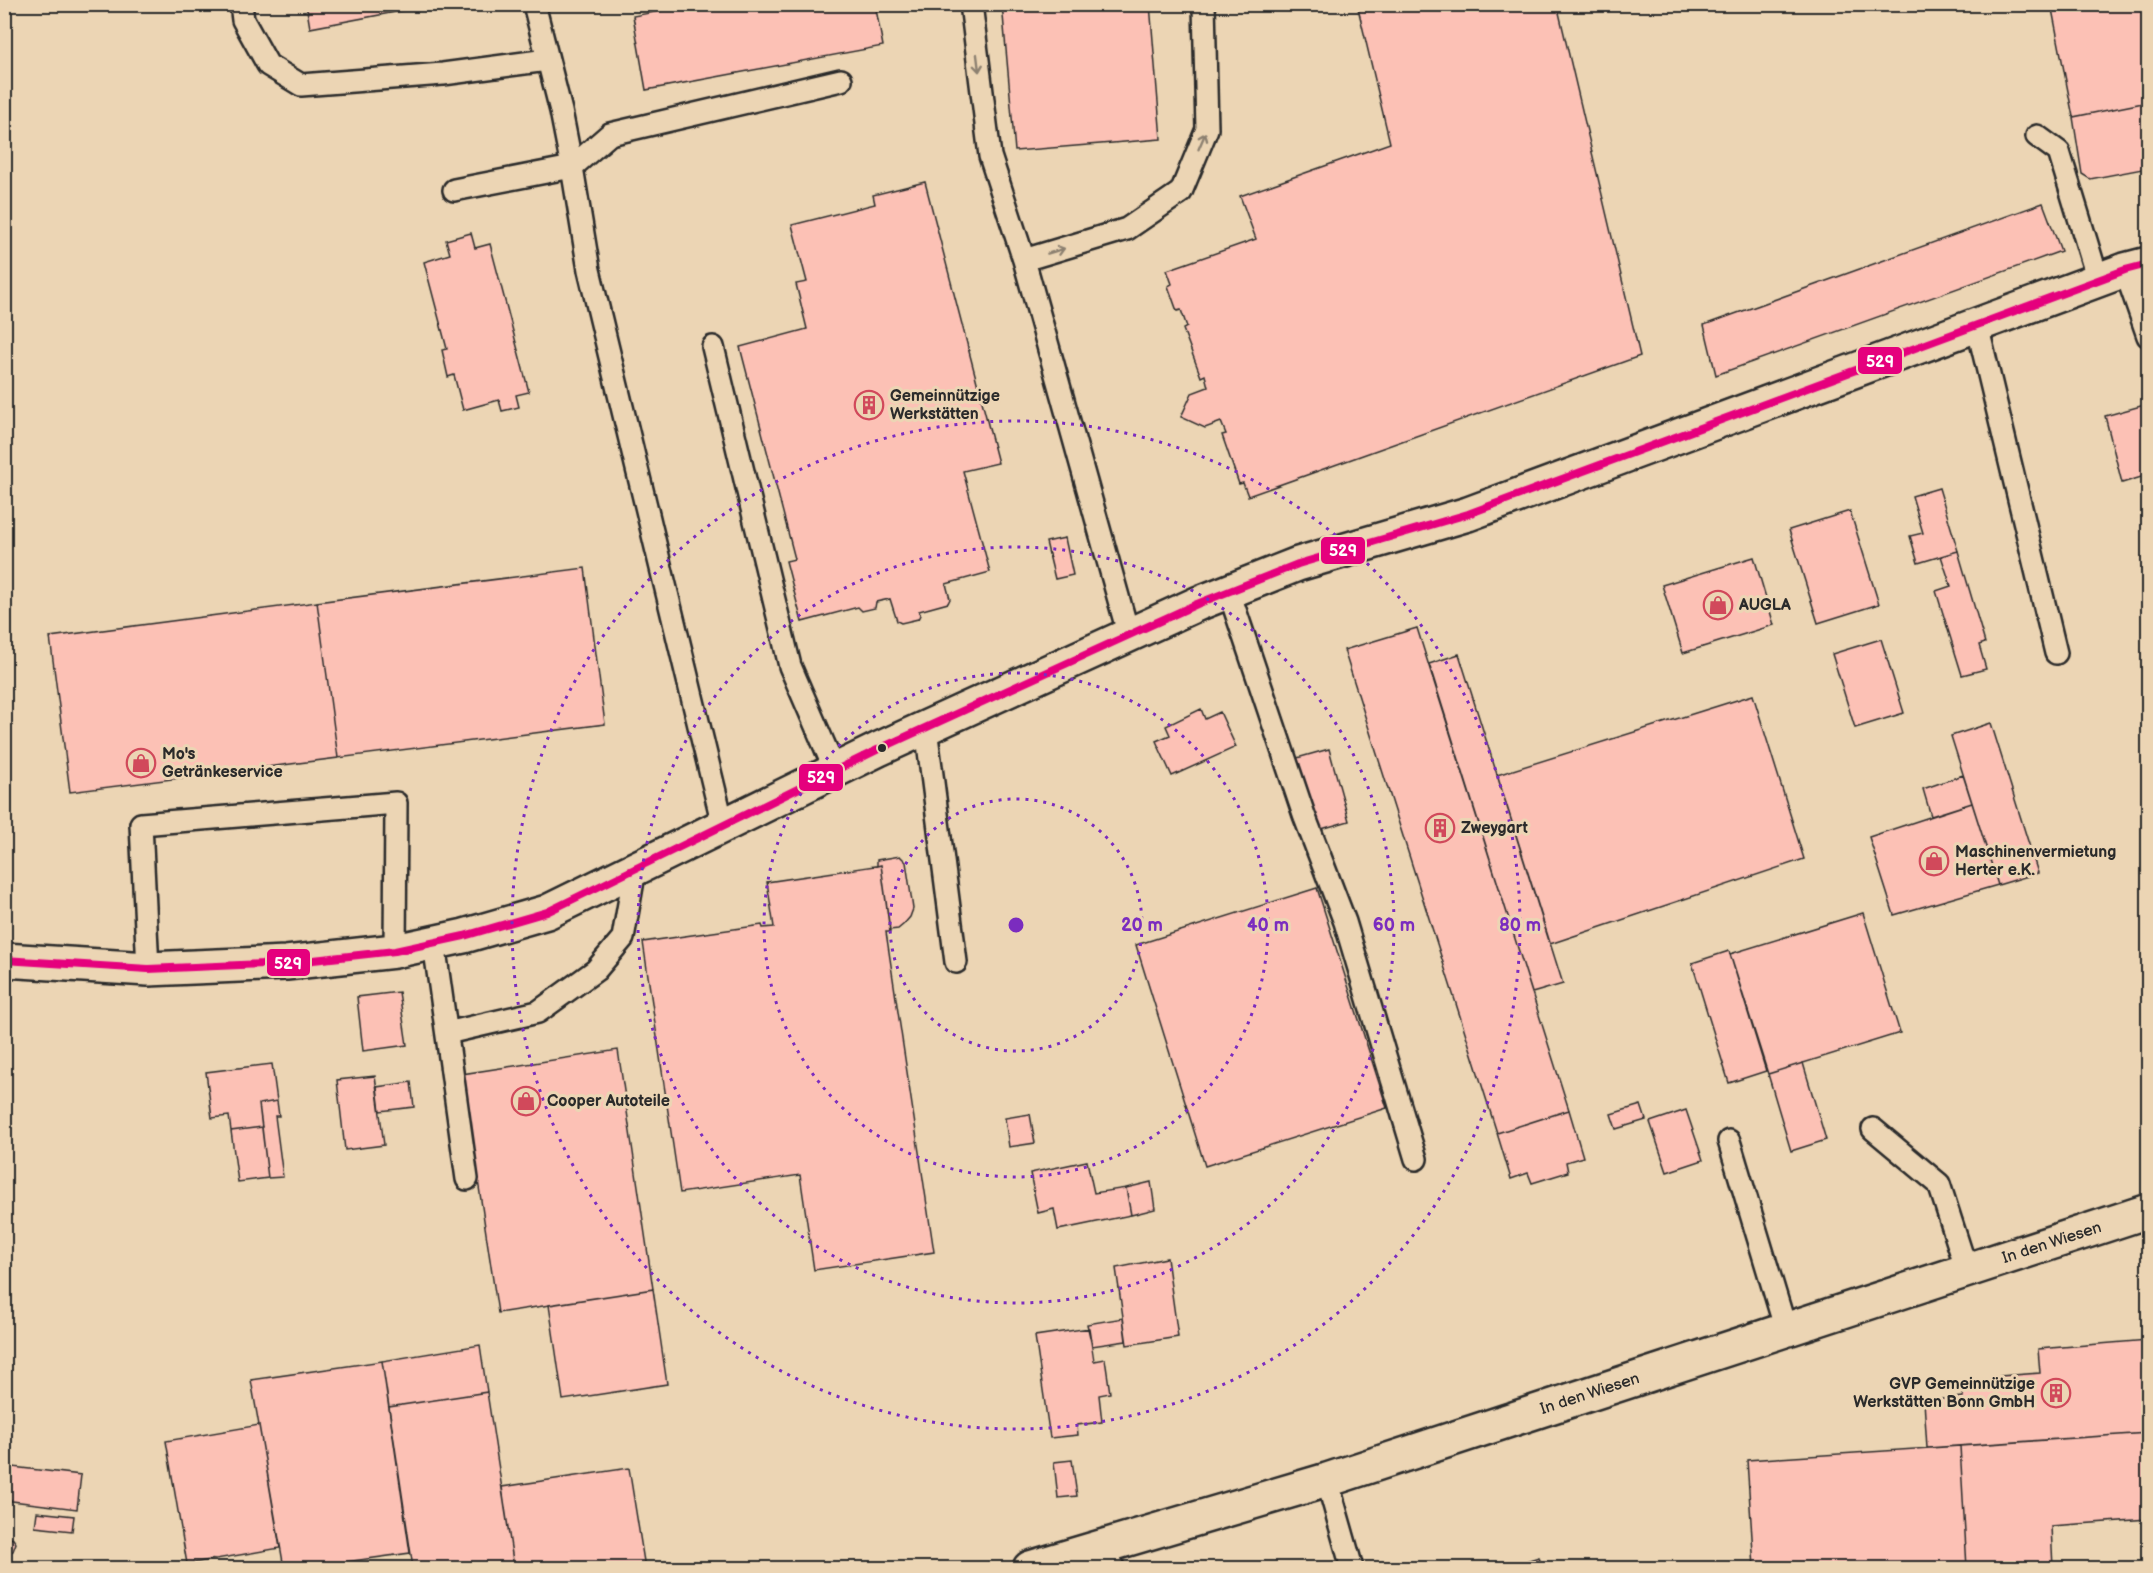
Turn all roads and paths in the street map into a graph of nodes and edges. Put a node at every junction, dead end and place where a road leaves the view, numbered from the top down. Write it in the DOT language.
graph roads {
  1 [pos="241,4"];
  2 [pos="534,4"];
  3 [pos="971,4"];
  4 [pos="1204,4"];
  5 [pos="547,60"];
  6 [pos="841,80"];
  7 [pos="2037,136"];
  8 [pos="572,167"];
  9 [pos="454,190"];
  10 [pos="1024,260"];
  11 [pos="2124,272"];
  12 [pos="1977,324"];
  13 [pos="2148,336"];
  14 [pos="713,347"];
  15 [pos="1229,591"];
  16 [pos="1129,636"];
  17 [pos="2056,653"];
  18 [pos="926,728"];
  19 [pos="835,770"];
  20 [pos="723,825"];
  21 [pos="635,869"];
  22 [pos="434,943"];
  23 [pos="395,951"];
  24 [pos="4,960"];
  25 [pos="956,962"];
  26 [pos="148,969"];
  27 [pos="447,1033"];
  28 [pos="1873,1129"];
  29 [pos="1729,1142"];
  30 [pos="1416,1159"];
  31 [pos="467,1179"];
  32 [pos="2148,1211"];
  33 [pos="1967,1271"];
  34 [pos="1786,1330"];
  35 [pos="1327,1480"];
  36 [pos="1109,1557"];
  37 [pos="1030,1569"];
  38 [pos="1352,1569"];
  1 -- 5 [label="lane"];
  2 -- 5 [label="lane"];
  3 -- 10 [label="lane, one-way"];
  10 -- 4 [label="lane, one-way"];
  5 -- 8 [label="lane"];
  6 -- 8 [label="lane"];
  7 -- 11 [label="lane"];
  8 -- 9 [label="lane"];
  8 -- 20 [label="lane"];
  10 -- 16 [label="lane"];
  11 -- 12 [label="street"];
  11 -- 13 [label="lane"];
  12 -- 15 [label="street"];
  12 -- 17 [label="lane"];
  14 -- 19 [label="lane"];
  15 -- 16 [label="street"];
  15 -- 30 [label="lane"];
  16 -- 18 [label="street"];
  18 -- 19 [label="street"];
  18 -- 25 [label="lane"];
  19 -- 20 [label="street"];
  20 -- 21 [label="street"];
  21 -- 22 [label="street"];
  21 -- 27 [label="lane"];
  22 -- 23 [label="street"];
  22 -- 27 [label="lane"];
  23 -- 26 [label="street"];
  23 -- 26 [label="lane"];
  24 -- 26 [label="street"];
  27 -- 31 [label="lane"];
  28 -- 33 [label="lane"];
  29 -- 34 [label="lane"];
  32 -- 33 [label="street, In den Wiesen"];
  33 -- 34 [label="street, In den Wiesen"];
  34 -- 35 [label="street, In den Wiesen"];
  35 -- 36 [label="street, In den Wiesen"];
  35 -- 38 [label="lane"];
  36 -- 37 [label="street, In den Wiesen"];
}
